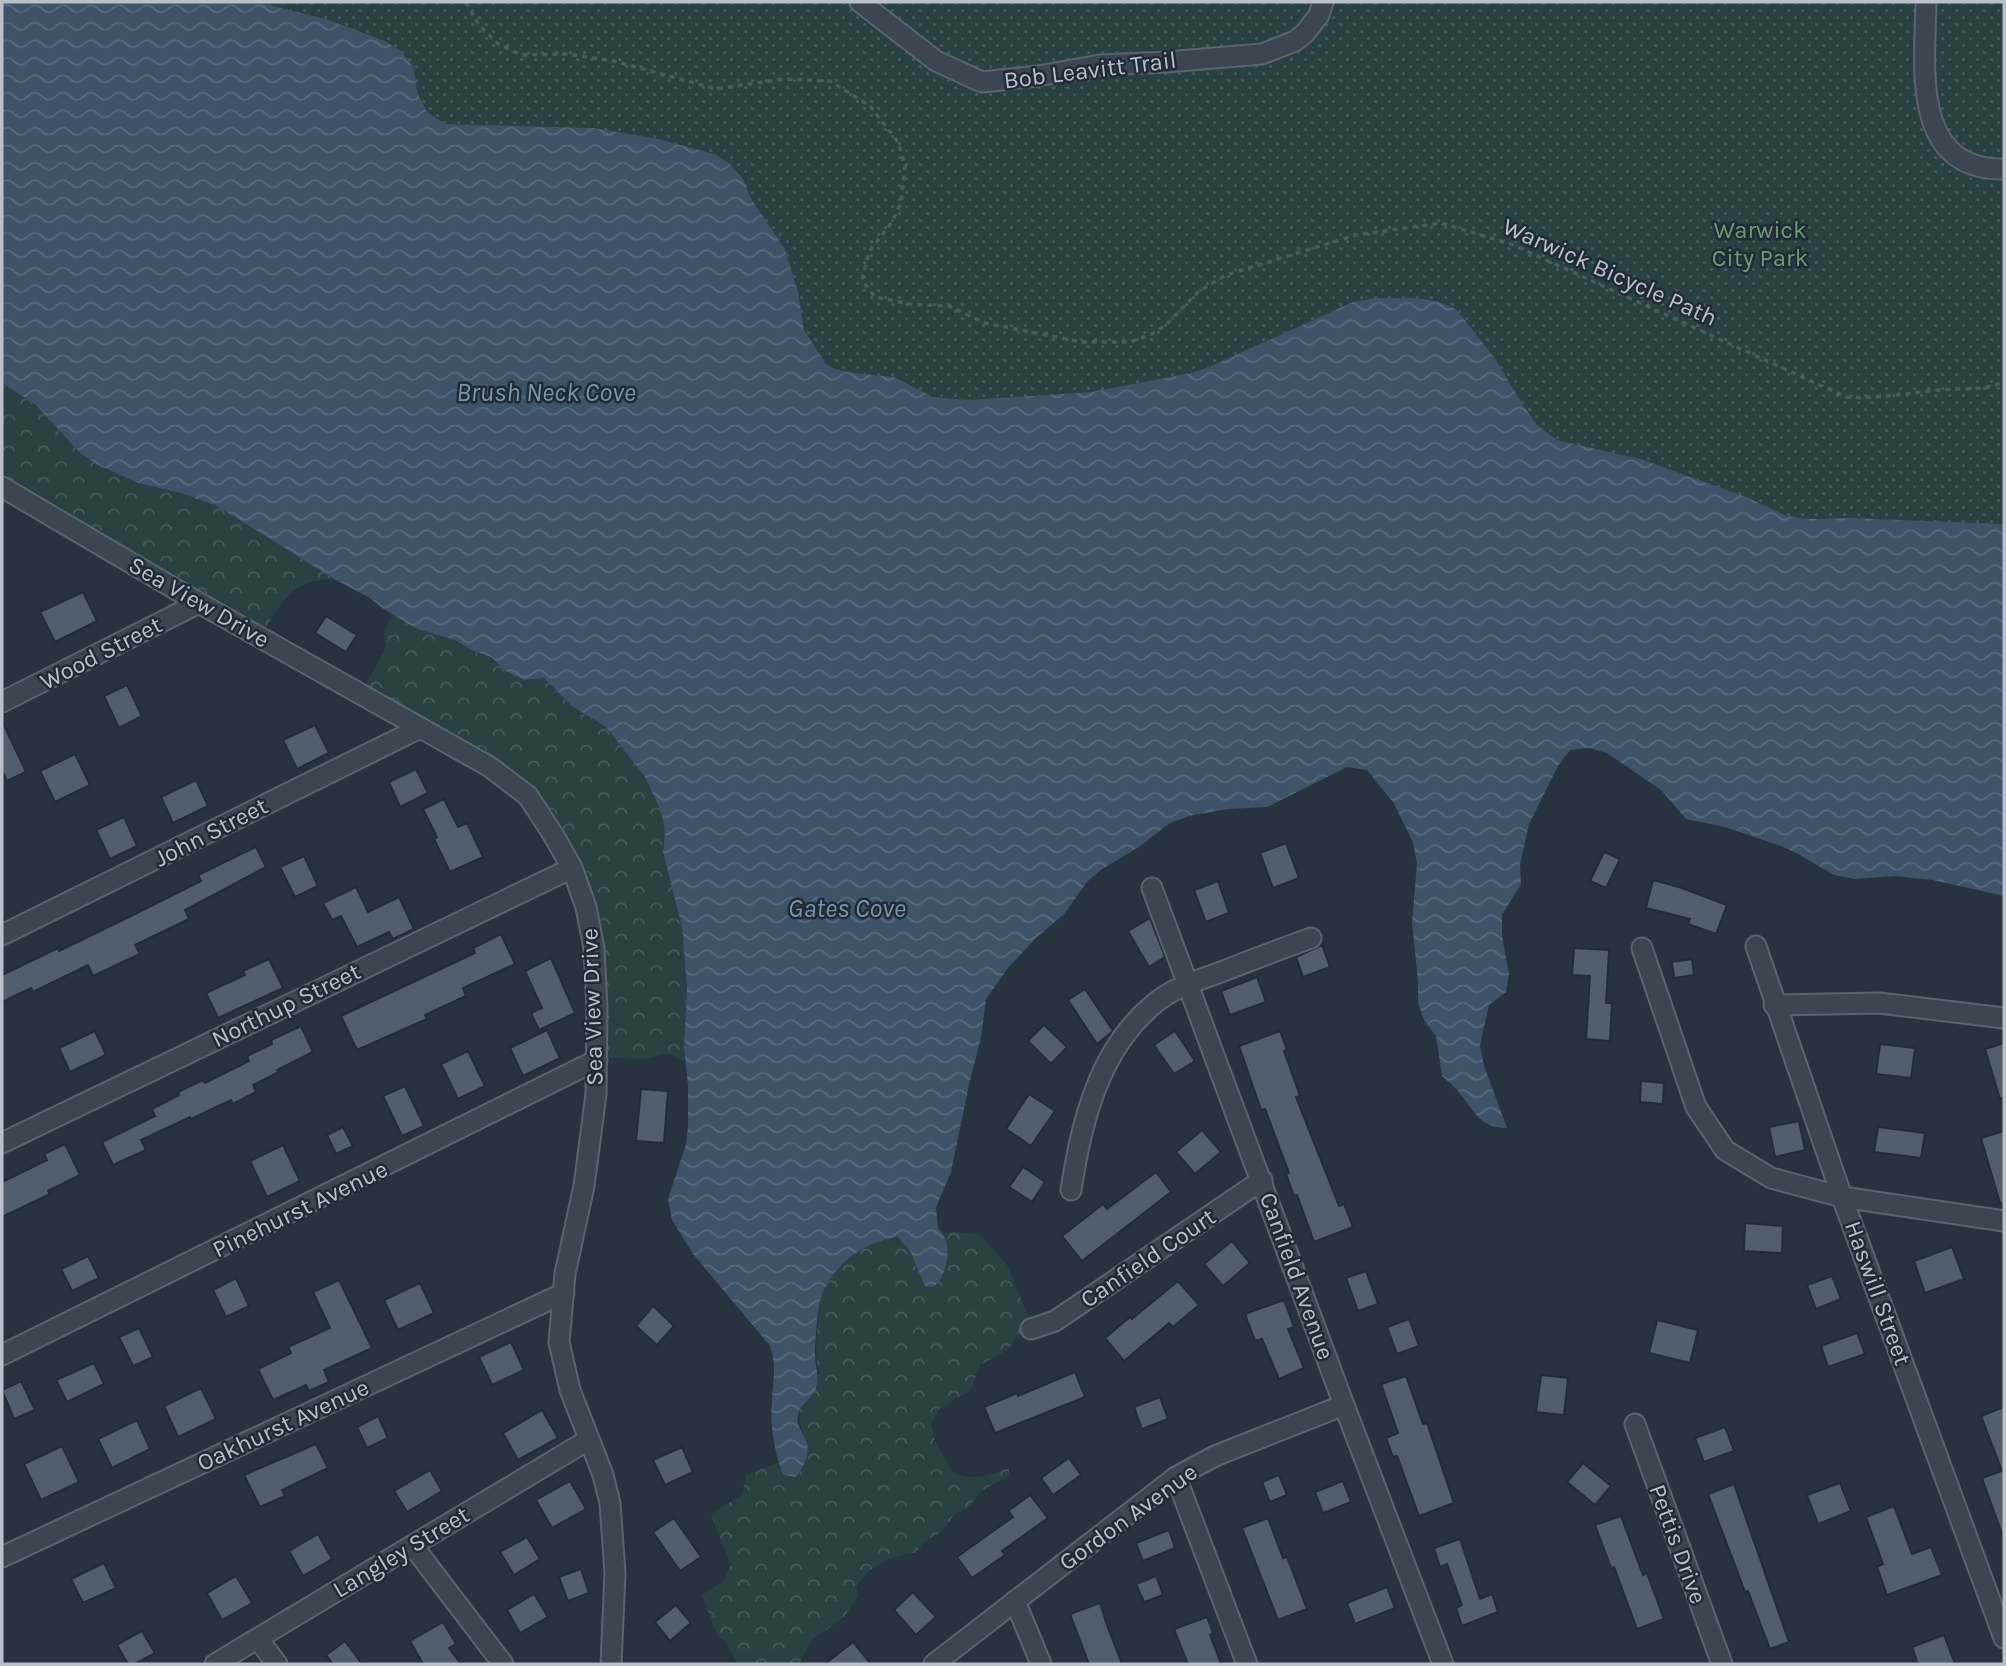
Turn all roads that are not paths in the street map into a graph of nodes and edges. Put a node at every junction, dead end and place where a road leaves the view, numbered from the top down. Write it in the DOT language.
graph roads {
  1 [pos="860,2"];
  2 [pos="1323,2"];
  3 [pos="1926,2"];
  4 [pos="2004,169"];
  5 [pos="2,487"];
  6 [pos="199,603"];
  7 [pos="2,702"];
  8 [pos="420,728"];
  9 [pos="572,868"];
  10 [pos="1152,888"];
  11 [pos="2,935"];
  12 [pos="1311,938"];
  13 [pos="1756,946"];
  14 [pos="1642,948"];
  15 [pos="1188,984"];
  16 [pos="1774,1005"];
  17 [pos="2004,1018"];
  18 [pos="597,1060"];
  19 [pos="2,1143"];
  20 [pos="1262,1181"];
  21 [pos="1071,1190"];
  22 [pos="1842,1197"];
  23 [pos="2004,1221"];
  24 [pos="564,1293"];
  25 [pos="1031,1329"];
  26 [pos="2,1355"];
  27 [pos="1344,1405"];
  28 [pos="1635,1424"];
  29 [pos="588,1440"];
  30 [pos="1176,1477"];
  31 [pos="413,1546"];
  32 [pos="2,1557"];
  33 [pos="1015,1601"];
  34 [pos="2004,1638"];
  35 [pos="258,1639"];
  36 [pos="215,1664"];
  37 [pos="277,1664"];
  38 [pos="503,1664"];
  39 [pos="611,1664"];
  40 [pos="934,1664"];
  41 [pos="1041,1664"];
  42 [pos="1247,1664"];
  43 [pos="1443,1664"];
  44 [pos="1722,1664"];
  1 -- 2 [label="street, Bob Leavitt Trail"];
  3 -- 4 [label="street"];
  5 -- 6 [label="street, Sea View Drive"];
  6 -- 7 [label="street, Wood Street"];
  6 -- 8 [label="street, Sea View Drive"];
  8 -- 9 [label="street, Sea View Drive"];
  8 -- 11 [label="street, John Street"];
  9 -- 18 [label="street, Sea View Drive"];
  9 -- 19 [label="street, Northup Street"];
  10 -- 15 [label="street, Canfield Avenue"];
  12 -- 15 [label="street"];
  13 -- 16 [label="street, Haswill Street"];
  14 -- 22 [label="street"];
  15 -- 20 [label="street, Canfield Avenue"];
  15 -- 21 [label="street"];
  16 -- 17 [label="street"];
  16 -- 22 [label="street, Haswill Street"];
  18 -- 24 [label="street, Sea View Drive"];
  18 -- 26 [label="street, Pinehurst Avenue"];
  20 -- 25 [label="street, Canfield Court"];
  20 -- 27 [label="street, Canfield Avenue"];
  22 -- 23 [label="street"];
  22 -- 34 [label="street, Haswill Street"];
  24 -- 29 [label="street, Sea View Drive"];
  24 -- 32 [label="street, Oakhurst Avenue"];
  27 -- 30 [label="street, Gordon Avenue"];
  27 -- 43 [label="street, Canfield Avenue"];
  28 -- 44 [label="street, Pettis Drive"];
  29 -- 31 [label="street, Langley Street"];
  29 -- 39 [label="street, Sea View Drive"];
  30 -- 33 [label="street, Gordon Avenue"];
  30 -- 42 [label="street"];
  31 -- 35 [label="street, Langley Street"];
  31 -- 38 [label="street"];
  33 -- 40 [label="street, Gordon Avenue"];
  33 -- 41 [label="street"];
  35 -- 36 [label="street, Langley Street"];
  35 -- 37 [label="street"];
}
